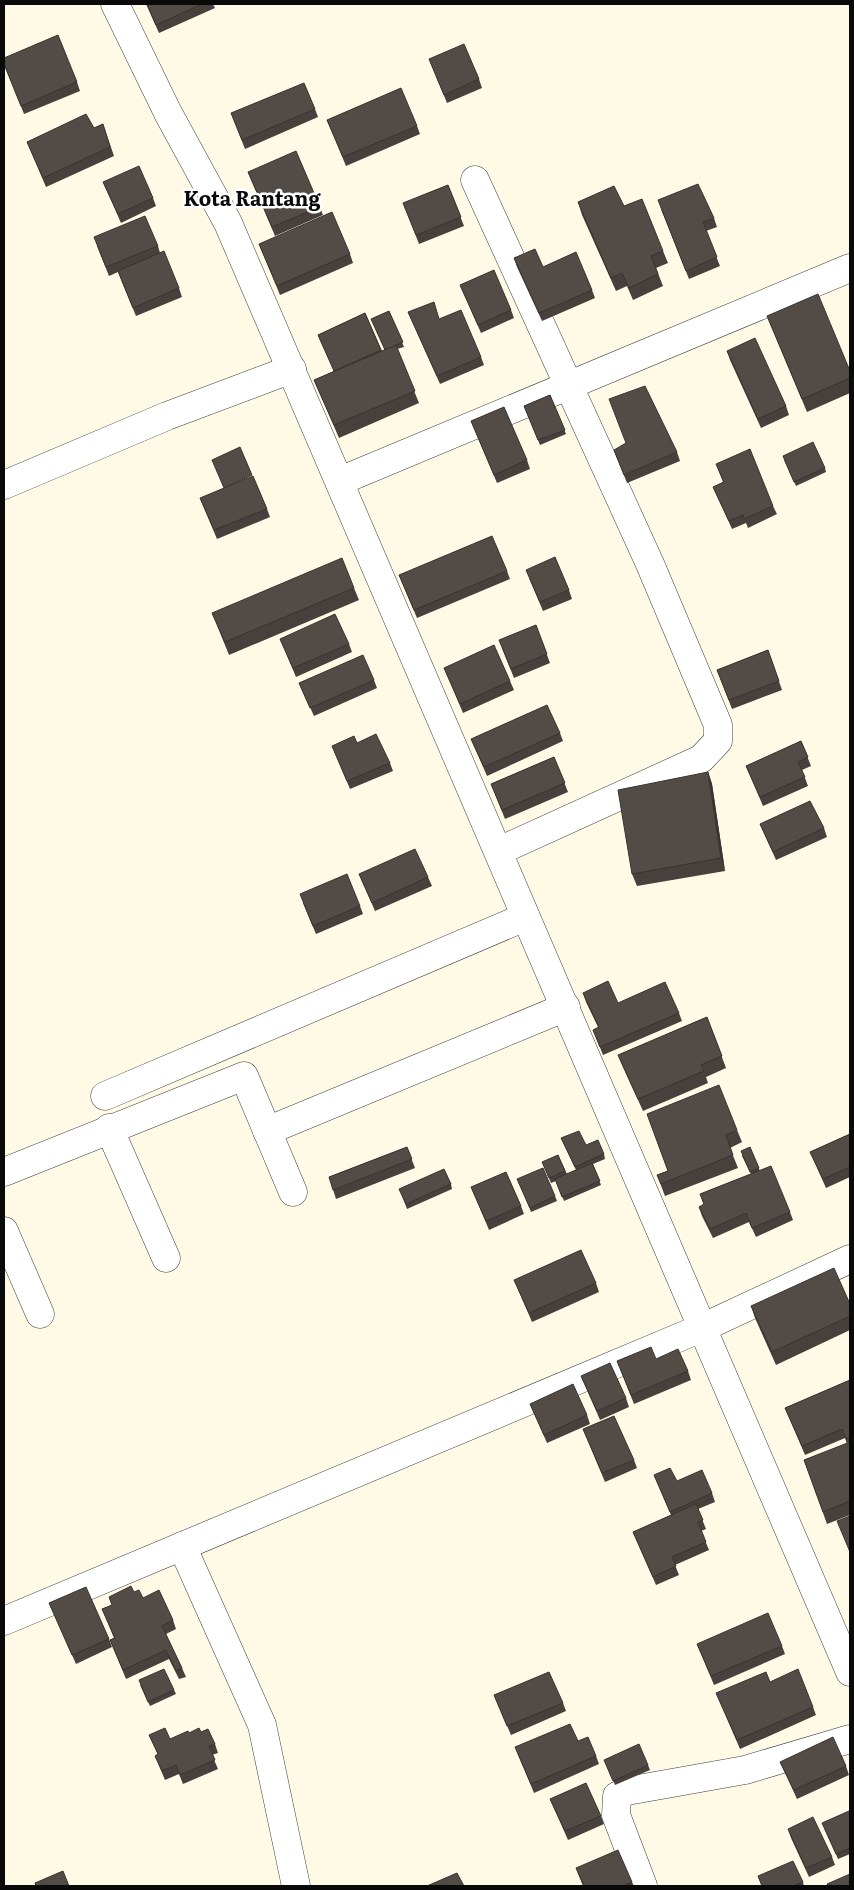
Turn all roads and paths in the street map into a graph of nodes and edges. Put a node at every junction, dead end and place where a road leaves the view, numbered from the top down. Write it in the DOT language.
graph roads {
  1 [pos="115,4"];
  2 [pos="475,180"];
  3 [pos="850,268"];
  4 [pos="292,369"];
  5 [pos="568,384"];
  6 [pos="340,480"];
  7 [pos="4,485"];
  8 [pos="499,851"];
  9 [pos="525,918"];
  10 [pos="566,1007"];
  11 [pos="105,1096"];
  12 [pos="109,1128"];
  13 [pos="267,1131"];
  14 [pos="4,1172"];
  15 [pos="293,1192"];
  16 [pos="4,1231"];
  17 [pos="166,1258"];
  18 [pos="850,1260"];
  19 [pos="40,1314"];
  20 [pos="704,1327"];
  21 [pos="182,1546"];
  22 [pos="4,1621"];
  23 [pos="850,1672"];
  24 [pos="850,1739"];
  25 [pos="296,1886"];
  26 [pos="643,1886"];
  1 -- 4 [label="street"];
  2 -- 5 [label="street"];
  3 -- 5 [label="street"];
  4 -- 6 [label="street"];
  4 -- 7 [label="street"];
  5 -- 6 [label="street"];
  5 -- 8 [label="street"];
  6 -- 8 [label="street"];
  8 -- 9 [label="street"];
  9 -- 10 [label="street"];
  9 -- 11 [label="street"];
  10 -- 13 [label="street"];
  10 -- 20 [label="street"];
  12 -- 13 [label="street"];
  12 -- 14 [label="street"];
  12 -- 17 [label="street"];
  13 -- 15 [label="street"];
  16 -- 19 [label="street"];
  18 -- 20 [label="street"];
  20 -- 21 [label="street"];
  20 -- 23 [label="street"];
  21 -- 22 [label="street"];
  21 -- 25 [label="street"];
  24 -- 26 [label="street"];
}
